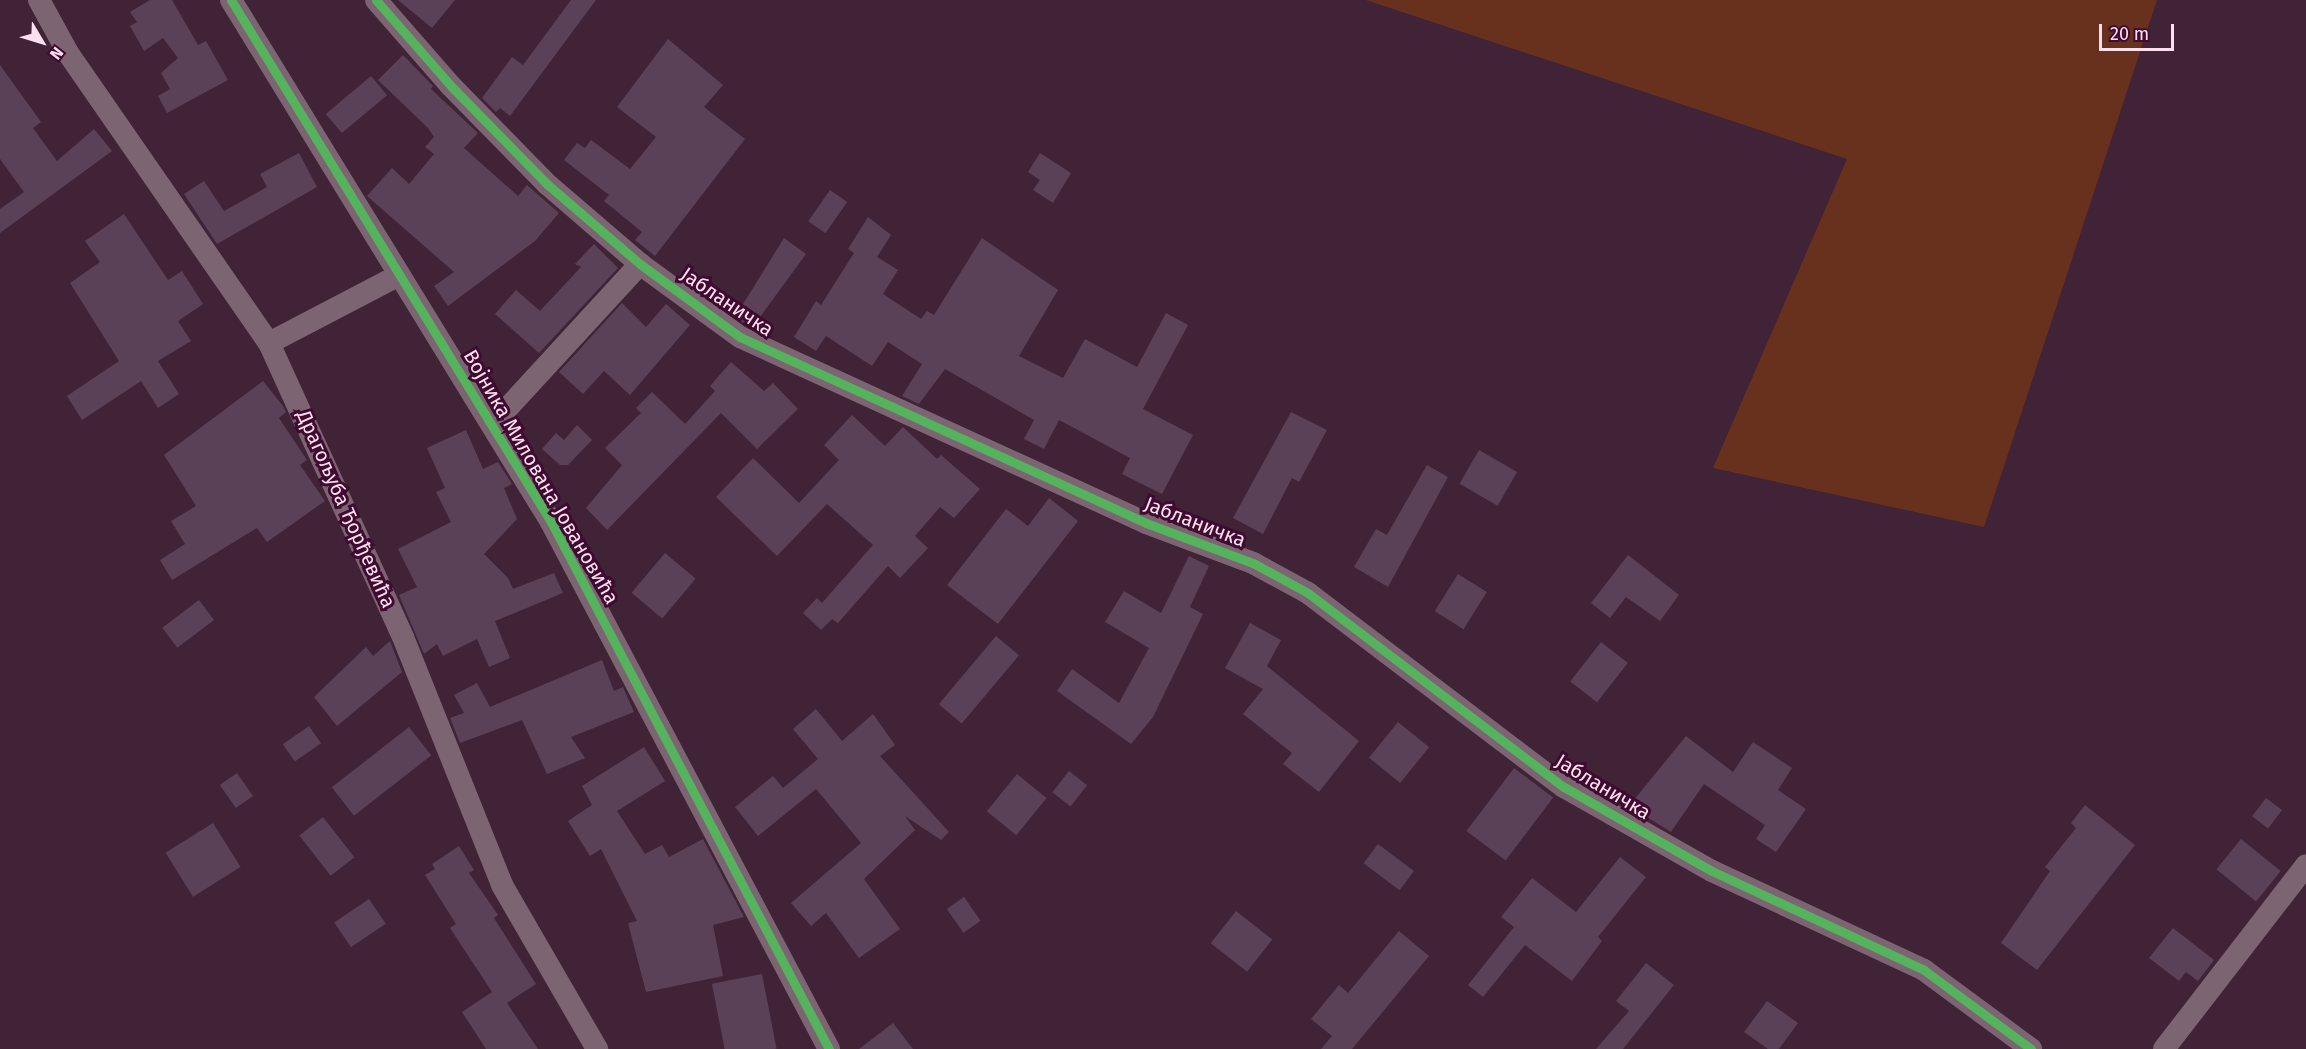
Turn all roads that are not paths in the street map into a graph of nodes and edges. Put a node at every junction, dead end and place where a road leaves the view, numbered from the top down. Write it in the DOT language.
graph roads {
  1 [pos="39,0"];
  2 [pos="231,0"];
  3 [pos="376,0"];
  4 [pos="640,264"];
  5 [pos="399,275"];
  6 [pos="269,343"];
  7 [pos="492,425"];
  8 [pos="2306,865"];
  9 [pos="597,1049"];
  10 [pos="829,1049"];
  11 [pos="2031,1049"];
  12 [pos="2164,1049"];
  1 -- 6 [label="street, Драгољуба Ђорђевића"];
  2 -- 5 [label="street, Војника Милована Јовановића"];
  3 -- 4 [label="street, Јабланичка"];
  4 -- 7 [label="street"];
  4 -- 11 [label="street, Јабланичка"];
  5 -- 6 [label="street"];
  5 -- 7 [label="street, Војника Милована Јовановића"];
  6 -- 9 [label="street, Драгољуба Ђорђевића"];
  7 -- 10 [label="street, Војника Милована Јовановића"];
  8 -- 12 [label="street"];
}
